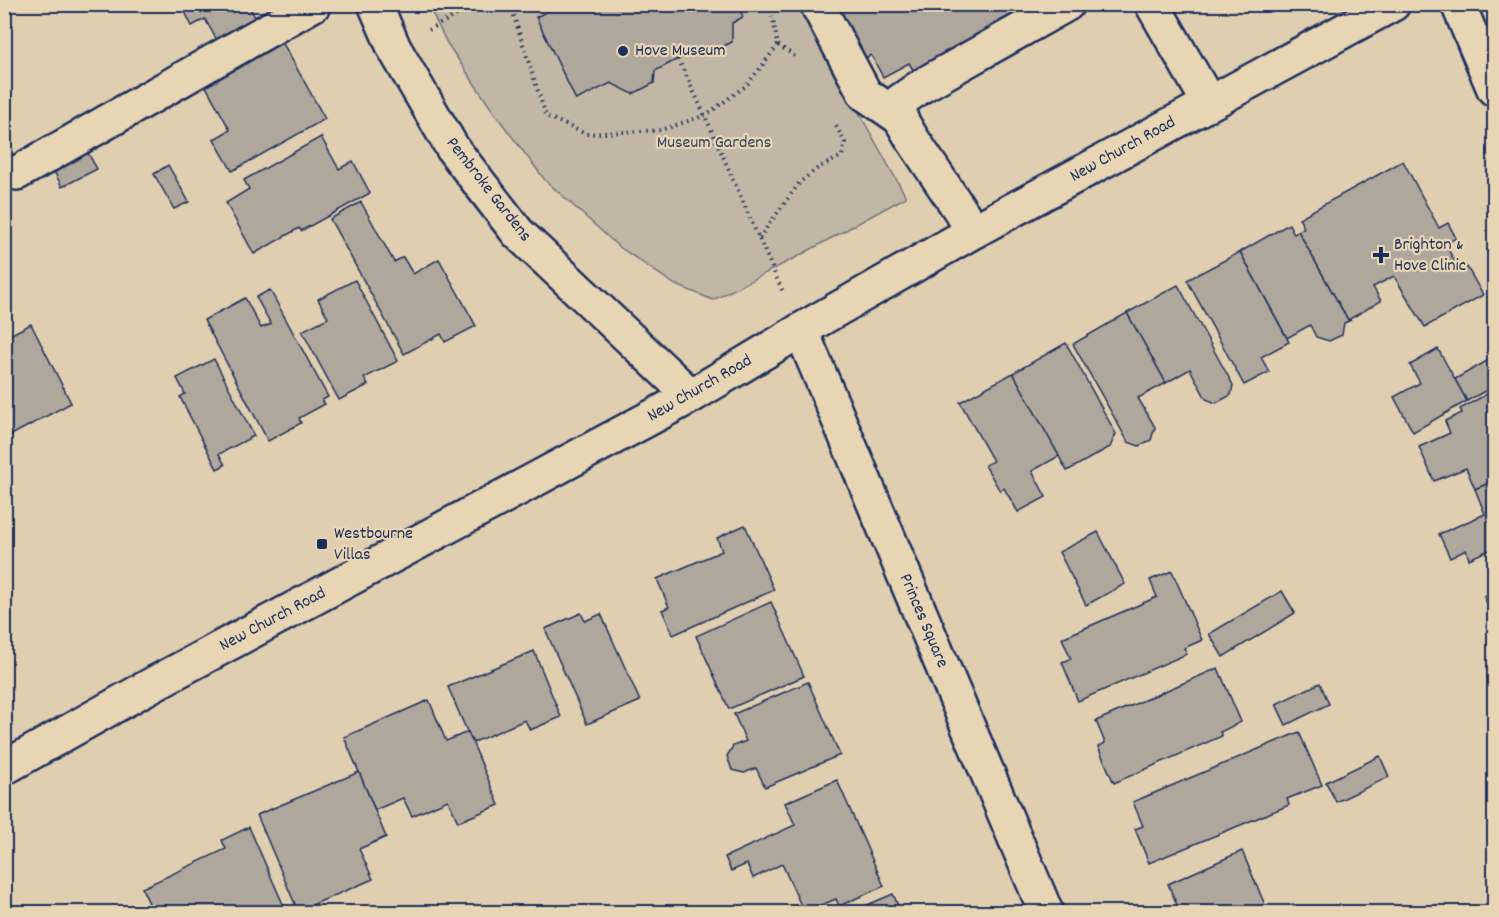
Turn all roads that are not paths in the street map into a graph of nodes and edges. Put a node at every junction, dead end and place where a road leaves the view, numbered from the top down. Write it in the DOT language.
graph roads {
  1 [pos="314,4"];
  2 [pos="375,4"];
  3 [pos="817,4"];
  4 [pos="1067,4"];
  5 [pos="1152,4"];
  6 [pos="1393,4"];
  7 [pos="1458,4"];
  8 [pos="1353,14"];
  9 [pos="1494,89"];
  10 [pos="1209,103"];
  11 [pos="900,118"];
  12 [pos="18,173"];
  13 [pos="974,231"];
  14 [pos="801,330"];
  15 [pos="691,396"];
  16 [pos="4,768"];
  17 [pos="1046,912"];
  1 -- 12 [label="main road"];
  2 -- 15 [label="main road, Pembroke Gardens"];
  3 -- 11 [label="main road"];
  4 -- 11 [label="main road"];
  5 -- 10 [label="main road"];
  6 -- 8 [label="main road, New Church Road"];
  7 -- 9 [label="main road"];
  8 -- 10 [label="main road, New Church Road"];
  10 -- 13 [label="main road, New Church Road"];
  11 -- 13 [label="main road"];
  13 -- 14 [label="main road, New Church Road"];
  14 -- 15 [label="main road, New Church Road"];
  14 -- 17 [label="main road, Princes Square"];
  15 -- 16 [label="main road, New Church Road"];
}
